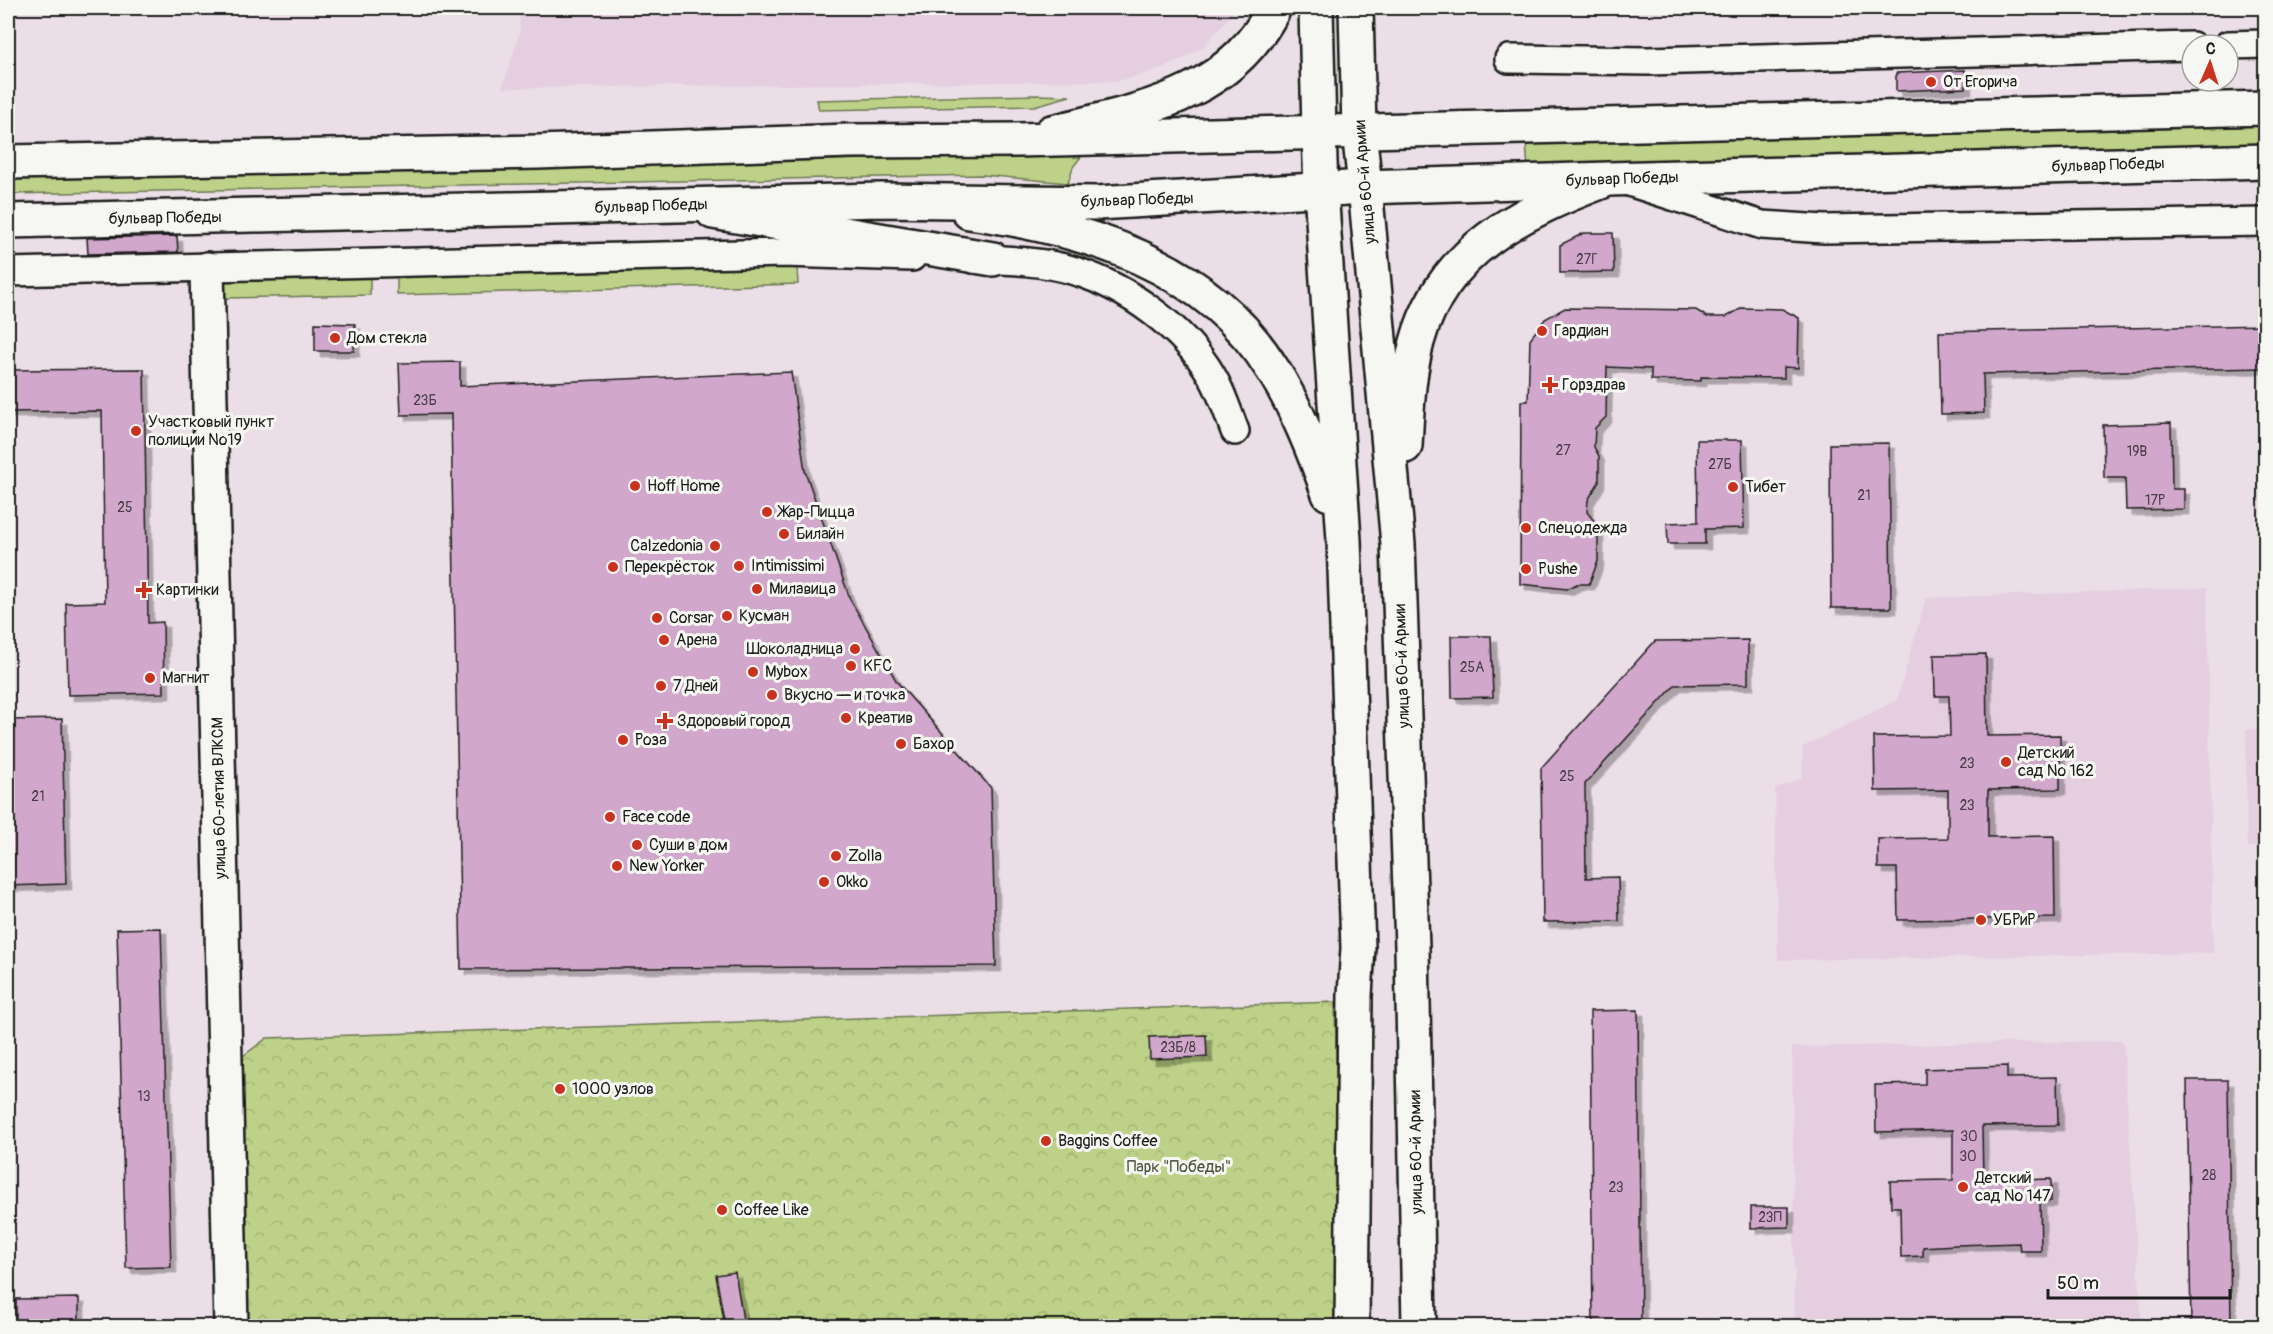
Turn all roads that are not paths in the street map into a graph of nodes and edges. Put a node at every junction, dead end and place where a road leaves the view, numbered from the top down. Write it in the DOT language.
graph roads {
  1 [pos="1274,8"];
  2 [pos="1316,8"];
  3 [pos="1356,8"];
  4 [pos="2265,44"];
  5 [pos="2240,45"];
  6 [pos="2180,46"];
  7 [pos="1509,59"];
  8 [pos="2265,108"];
  9 [pos="1359,130"];
  10 [pos="1319,132"];
  11 [pos="1017,140"];
  12 [pos="2265,161"];
  13 [pos="8,162"];
  14 [pos="1613,179"];
  15 [pos="1365,187"];
  16 [pos="1321,189"];
  17 [pos="881,200"];
  18 [pos="676,206"];
  19 [pos="8,221"];
  20 [pos="2265,222"];
  21 [pos="993,259"];
  22 [pos="207,269"];
  23 [pos="8,272"];
  24 [pos="1235,431"];
  25 [pos="1344,540"];
  26 [pos="1398,544"];
  27 [pos="231,1326"];
  28 [pos="1352,1326"];
  29 [pos="1419,1326"];
  1 -- 11 [label="main road"];
  2 -- 10 [label="main road"];
  3 -- 9 [label="main road, улица 60-й Армии"];
  4 -- 5 [label="street"];
  6 -- 7 [label="street"];
  8 -- 9 [label="main road"];
  9 -- 10 [label="main road"];
  9 -- 15 [label="main road, улица 60-й Армии"];
  10 -- 11 [label="main road"];
  10 -- 16 [label="main road"];
  11 -- 13 [label="main road"];
  12 -- 14 [label="main road, бульвар Победы"];
  14 -- 15 [label="main road, бульвар Победы"];
  14 -- 20 [label="street"];
  14 -- 26 [label="main road"];
  15 -- 16 [label="main road, бульвар Победы"];
  15 -- 26 [label="main road, улица 60-й Армии"];
  16 -- 17 [label="main road, бульвар Победы"];
  16 -- 25 [label="main road"];
  17 -- 18 [label="main road, бульвар Победы"];
  17 -- 25 [label="main road"];
  18 -- 19 [label="main road, бульвар Победы"];
  18 -- 21 [label="main road"];
  21 -- 22 [label="street"];
  21 -- 24 [label="street"];
  22 -- 23 [label="street"];
  22 -- 27 [label="main road, улица 60-летия ВЛКСМ"];
  25 -- 28 [label="main road"];
  26 -- 29 [label="main road, улица 60-й Армии"];
}
